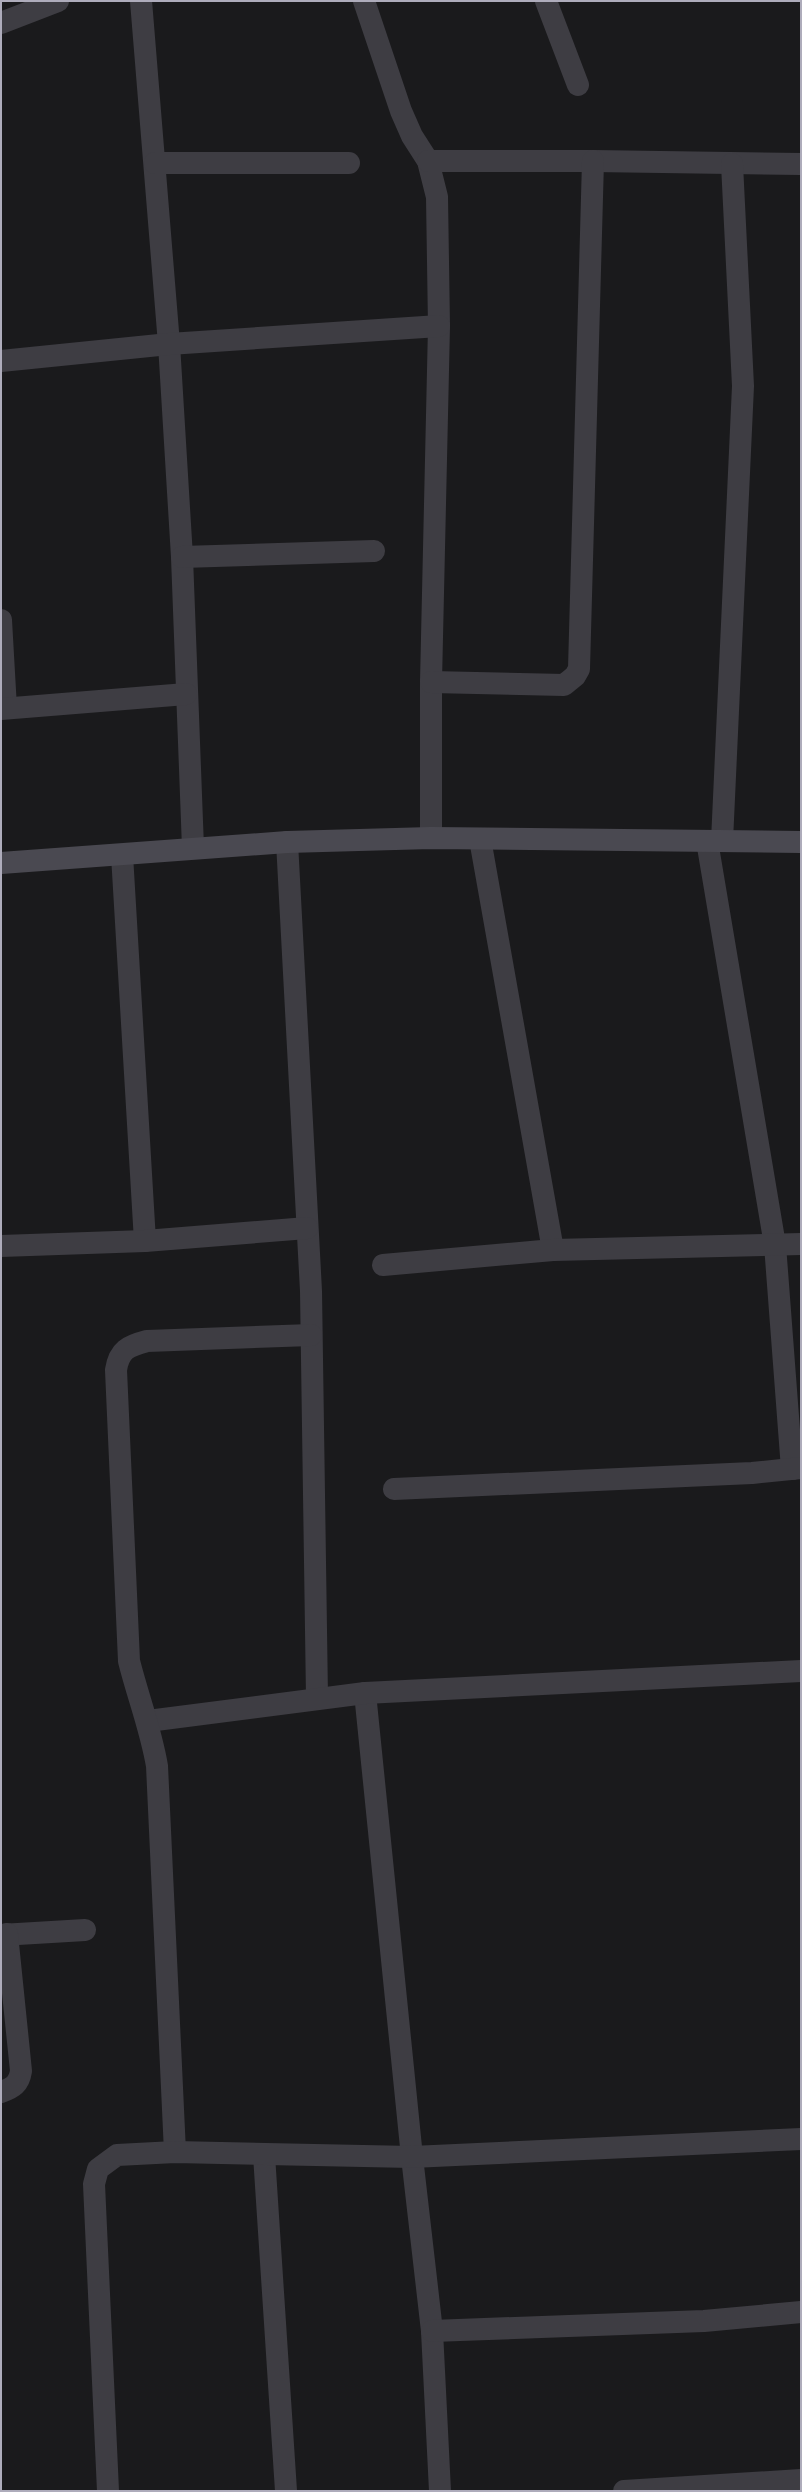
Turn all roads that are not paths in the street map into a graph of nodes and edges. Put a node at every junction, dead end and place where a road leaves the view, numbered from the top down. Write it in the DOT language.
graph roads {
  1 [pos="58,1"];
  2 [pos="141,1"];
  3 [pos="364,1"];
  4 [pos="546,1"];
  5 [pos="1,23"];
  6 [pos="578,85"];
  7 [pos="428,161"];
  8 [pos="593,161"];
  9 [pos="155,163"];
  10 [pos="349,163"];
  11 [pos="732,164"];
  12 [pos="801,164"];
  13 [pos="439,326"];
  14 [pos="169,344"];
  15 [pos="1,361"];
  16 [pos="374,551"];
  17 [pos="182,557"];
  18 [pos="1,620"];
  19 [pos="431,682"];
  20 [pos="186,694"];
  21 [pos="3,708"];
  22 [pos="431,838"];
  23 [pos="480,840"];
  24 [pos="714,841"];
  25 [pos="286,842"];
  26 [pos="801,842"];
  27 [pos="193,848"];
  28 [pos="122,855"];
  29 [pos="1,863"];
  30 [pos="308,1228"];
  31 [pos="145,1241"];
  32 [pos="801,1244"];
  33 [pos="776,1245"];
  34 [pos="1,1246"];
  35 [pos="553,1250"];
  36 [pos="383,1265"];
  37 [pos="311,1335"];
  38 [pos="797,1468"];
  39 [pos="394,1489"];
  40 [pos="801,1671"];
  41 [pos="365,1692"];
  42 [pos="317,1697"];
  43 [pos="148,1721"];
  44 [pos="85,1930"];
  45 [pos="4,1935"];
  46 [pos="1,2092"];
  47 [pos="801,2139"];
  48 [pos="175,2152"];
  49 [pos="264,2155"];
  50 [pos="412,2157"];
  51 [pos="801,2312"];
  52 [pos="432,2331"];
  53 [pos="801,2480"];
  54 [pos="108,2491"];
  55 [pos="286,2491"];
  56 [pos="440,2491"];
  57 [pos="624,2491"];
  1 -- 5 [label="street"];
  2 -- 9 [label="street"];
  3 -- 7 [label="street"];
  4 -- 6 [label="street"];
  7 -- 8 [label="street"];
  7 -- 13 [label="street"];
  8 -- 11 [label="street"];
  8 -- 19 [label="street"];
  9 -- 10 [label="street"];
  9 -- 14 [label="street"];
  11 -- 12 [label="street"];
  11 -- 24 [label="street"];
  13 -- 14 [label="street"];
  13 -- 19 [label="street"];
  14 -- 15 [label="street"];
  14 -- 17 [label="street"];
  16 -- 17 [label="street"];
  17 -- 20 [label="street"];
  18 -- 21 [label="street"];
  19 -- 22 [label="street"];
  20 -- 21 [label="street"];
  20 -- 27 [label="street"];
  22 -- 23 [label="street"];
  22 -- 25 [label="street"];
  23 -- 24 [label="street"];
  23 -- 35 [label="street"];
  24 -- 26 [label="street"];
  24 -- 33 [label="street"];
  25 -- 27 [label="street"];
  25 -- 30 [label="street"];
  27 -- 28 [label="street"];
  28 -- 29 [label="street"];
  28 -- 31 [label="street"];
  30 -- 31 [label="street"];
  30 -- 37 [label="street"];
  31 -- 34 [label="street"];
  32 -- 33 [label="street"];
  33 -- 35 [label="street"];
  33 -- 38 [label="street"];
  35 -- 36 [label="street"];
  37 -- 42 [label="street"];
  37 -- 43 [label="street"];
  38 -- 39 [label="street"];
  40 -- 41 [label="street"];
  41 -- 42 [label="street"];
  41 -- 50 [label="street"];
  42 -- 43 [label="street"];
  43 -- 48 [label="street"];
  44 -- 45 [label="street"];
  45 -- 46 [label="street"];
  47 -- 50 [label="street"];
  48 -- 49 [label="street"];
  48 -- 54 [label="street"];
  49 -- 50 [label="street"];
  49 -- 55 [label="street"];
  50 -- 52 [label="street"];
  51 -- 52 [label="street"];
  52 -- 56 [label="street"];
  53 -- 57 [label="street"];
}
